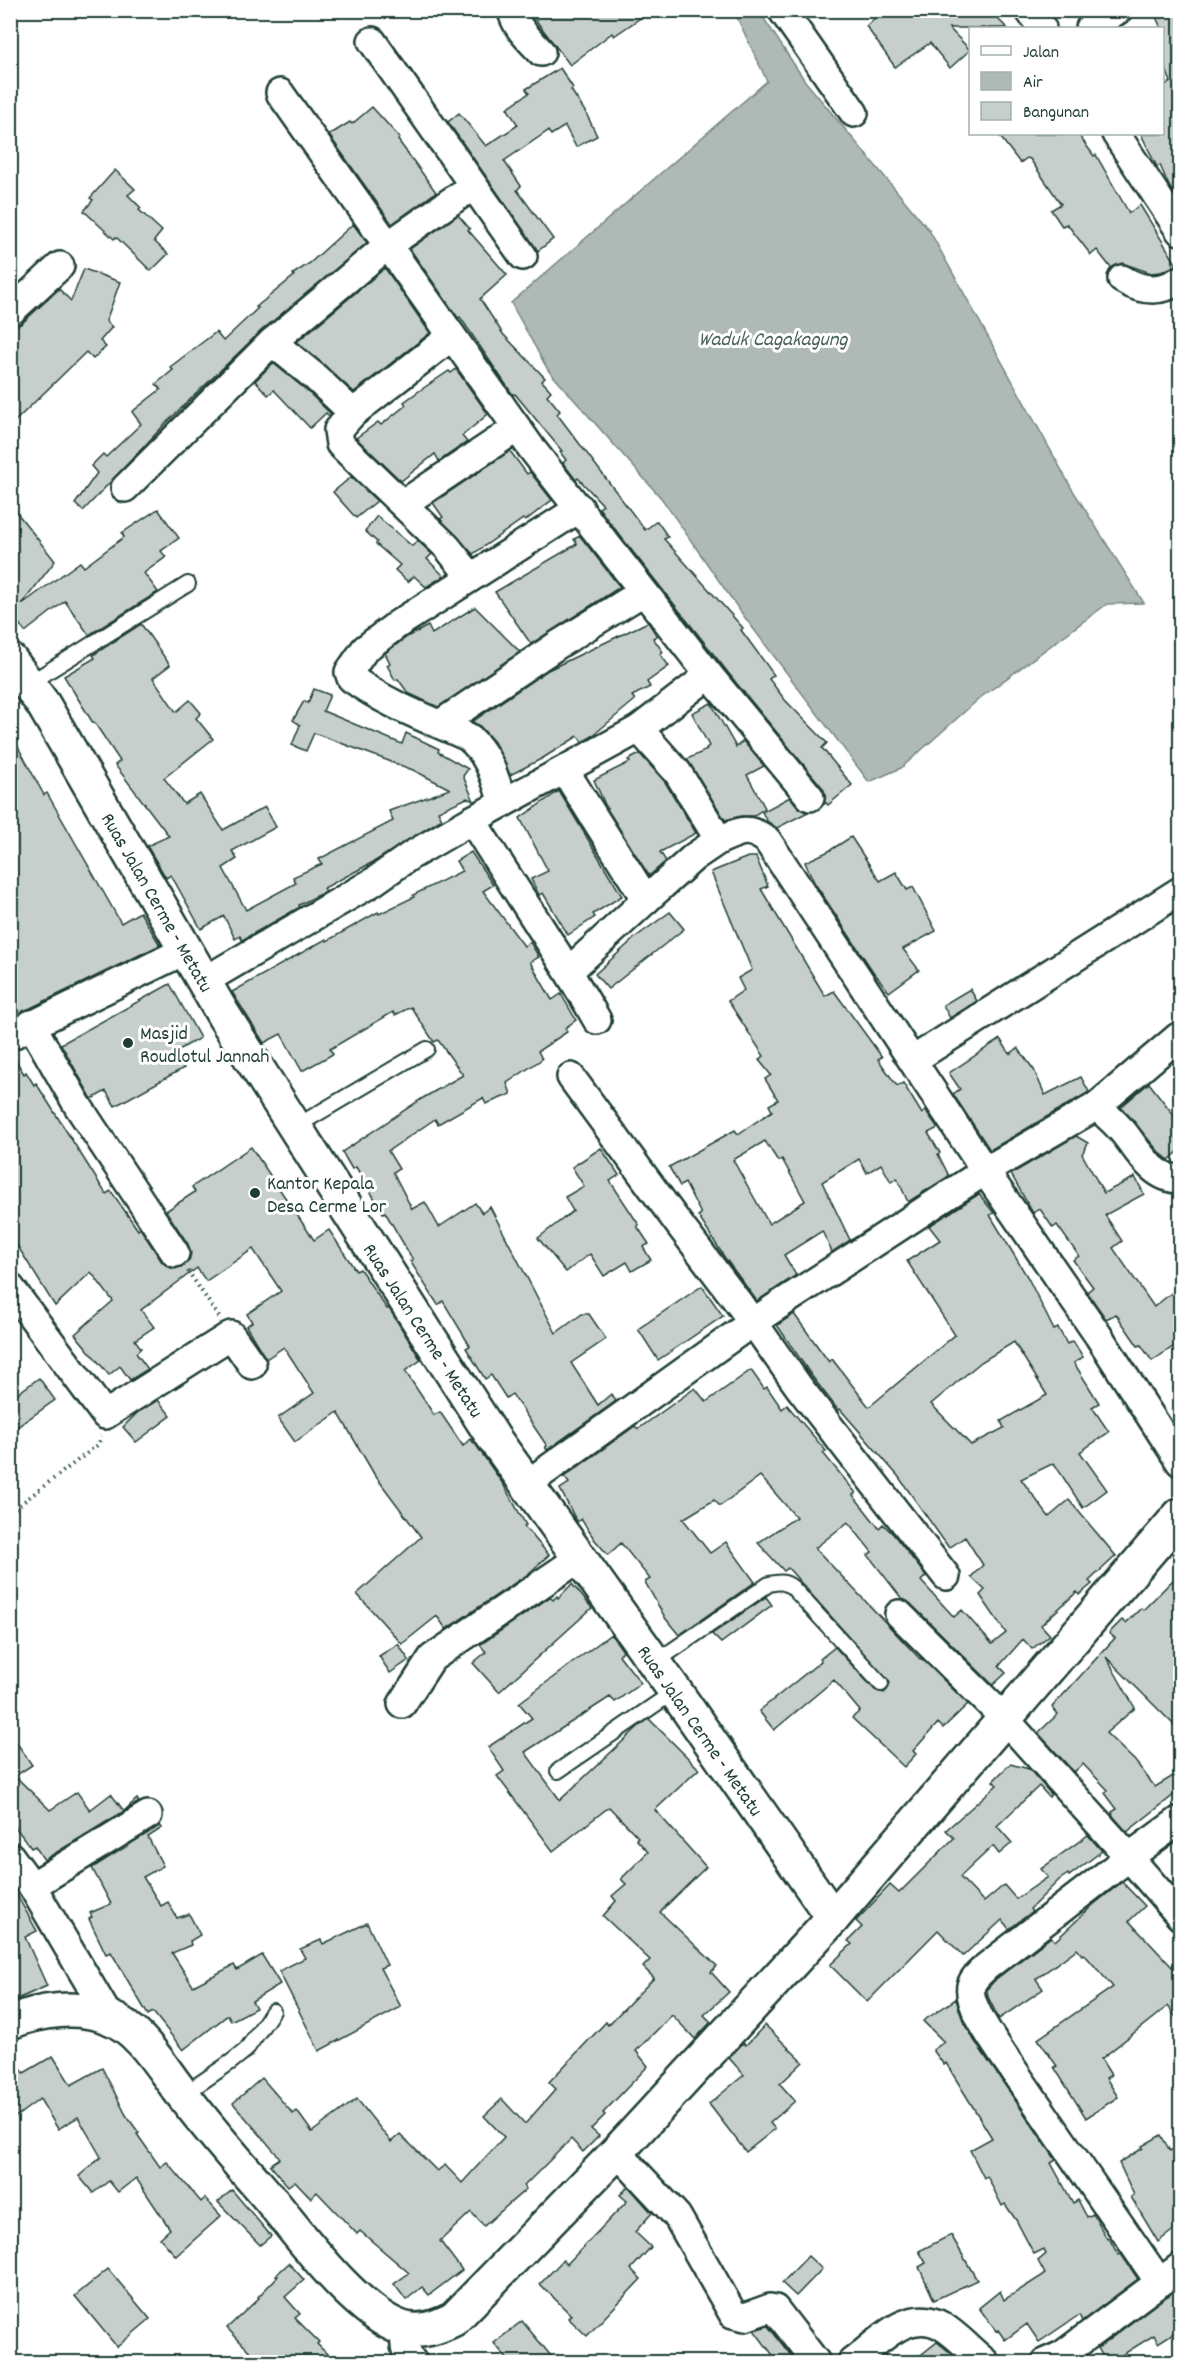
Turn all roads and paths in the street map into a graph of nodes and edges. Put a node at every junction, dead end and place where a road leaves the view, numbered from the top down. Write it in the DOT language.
graph roads {
  1 [pos="512,10"];
  2 [pos="782,10"];
  3 [pos="1029,10"];
  4 [pos="1118,10"];
  5 [pos="1041,27"];
  6 [pos="1092,27"];
  7 [pos="372,40"];
  8 [pos="541,52"];
  9 [pos="280,93"];
  10 [pos="854,114"];
  11 [pos="1117,135"];
  12 [pos="473,186"];
  13 [pos="1180,231"];
  14 [pos="387,246"];
  15 [pos="522,256"];
  16 [pos="60,266"];
  17 [pos="1122,279"];
  18 [pos="1180,280"];
  19 [pos="10,312"];
  20 [pos="452,336"];
  21 [pos="272,342"];
  22 [pos="353,413"];
  23 [pos="517,428"];
  24 [pos="125,488"];
  25 [pos="403,504"];
  26 [pos="580,508"];
  27 [pos="471,577"];
  28 [pos="188,584"];
  29 [pos="644,592"];
  30 [pos="20,672"];
  31 [pos="709,675"];
  32 [pos="440,724"];
  33 [pos="639,729"];
  34 [pos="565,771"];
  35 [pos="810,797"];
  36 [pos="503,803"];
  37 [pos="472,820"];
  38 [pos="719,840"];
  39 [pos="1180,891"];
  40 [pos="646,900"];
  41 [pos="186,950"];
  42 [pos="569,971"];
  43 [pos="204,981"];
  44 [pos="597,1020"];
  45 [pos="21,1030"];
  46 [pos="1178,1036"];
  47 [pos="427,1049"];
  48 [pos="914,1060"];
  49 [pos="571,1077"];
  50 [pos="1097,1106"];
  51 [pos="295,1127"];
  52 [pos="986,1171"];
  53 [pos="1180,1179"];
  54 [pos="175,1253"];
  55 [pos="10,1287"];
  56 [pos="753,1322"];
  57 [pos="231,1335"];
  58 [pos="252,1365"];
  59 [pos="99,1444"];
  60 [pos="1180,1462"];
  61 [pos="526,1484"];
  62 [pos="10,1512"];
  63 [pos="1180,1515"];
  64 [pos="579,1559"];
  65 [pos="946,1576"];
  66 [pos="899,1614"];
  67 [pos="654,1663"];
  68 [pos="881,1684"];
  69 [pos="675,1691"];
  70 [pos="402,1704"];
  71 [pos="1005,1719"];
  72 [pos="558,1772"];
  73 [pos="148,1815"];
  74 [pos="1180,1820"];
  75 [pos="10,1856"];
  76 [pos="1129,1857"];
  77 [pos="32,1886"];
  78 [pos="1180,1916"];
  79 [pos="833,1918"];
  80 [pos="273,2011"];
  81 [pos="109,2017"];
  82 [pos="10,2022"];
  83 [pos="183,2095"];
  84 [pos="617,2152"];
  85 [pos="1170,2275"];
  86 [pos="405,2329"];
  87 [pos="413,2362"];
  88 [pos="816,2362"];
  89 [pos="852,2362"];
  90 [pos="985,2362"];
  91 [pos="1046,2362"];
  1 -- 8 [label="street"];
  2 -- 10 [label="street"];
  3 -- 5 [label="street"];
  4 -- 6 [label="street"];
  7 -- 12 [label="street"];
  9 -- 14 [label="street"];
  11 -- 13 [label="street"];
  12 -- 14 [label="street"];
  12 -- 15 [label="street"];
  14 -- 20 [label="street"];
  14 -- 21 [label="street"];
  16 -- 19 [label="street"];
  17 -- 18 [label="street"];
  20 -- 22 [label="street"];
  20 -- 23 [label="street"];
  21 -- 22 [label="street"];
  21 -- 24 [label="street"];
  22 -- 25 [label="street"];
  23 -- 25 [label="street"];
  23 -- 26 [label="street"];
  25 -- 27 [label="street"];
  26 -- 27 [label="street"];
  26 -- 29 [label="street"];
  27 -- 32 [label="street"];
  28 -- 30 [label="lane"];
  29 -- 31 [label="street"];
  29 -- 32 [label="street"];
  30 -- 41 [label="main road, Ruas Jalan Cerme - Metatu"];
  31 -- 33 [label="street"];
  31 -- 35 [label="street"];
  32 -- 36 [label="street"];
  33 -- 34 [label="street"];
  33 -- 38 [label="street"];
  34 -- 36 [label="street"];
  34 -- 40 [label="street"];
  36 -- 37 [label="street"];
  37 -- 42 [label="street"];
  37 -- 43 [label="street"];
  38 -- 40 [label="street"];
  38 -- 48 [label="street"];
  39 -- 48 [label="street"];
  40 -- 42 [label="street"];
  41 -- 43 [label="main road, Ruas Jalan Cerme - Metatu"];
  41 -- 45 [label="street"];
  42 -- 44 [label="street"];
  43 -- 51 [label="main road, Ruas Jalan Cerme - Metatu"];
  45 -- 54 [label="street"];
  46 -- 50 [label="street"];
  47 -- 51 [label="lane"];
  48 -- 52 [label="street"];
  49 -- 56 [label="street"];
  50 -- 52 [label="street"];
  50 -- 53 [label="street"];
  51 -- 61 [label="main road, Ruas Jalan Cerme - Metatu"];
  52 -- 56 [label="street"];
  52 -- 60 [label="street"];
  54 -- 57 [label="path"];
  55 -- 57 [label="street"];
  56 -- 61 [label="street"];
  56 -- 65 [label="street"];
  57 -- 58 [label="street"];
  59 -- 62 [label="path"];
  61 -- 64 [label="main road, Ruas Jalan Cerme - Metatu"];
  63 -- 71 [label="main road"];
  64 -- 67 [label="main road, Ruas Jalan Cerme - Metatu"];
  64 -- 70 [label="street"];
  66 -- 71 [label="street"];
  67 -- 68 [label="lane"];
  67 -- 69 [label="main road, Ruas Jalan Cerme - Metatu"];
  69 -- 72 [label="lane"];
  69 -- 79 [label="main road, Ruas Jalan Cerme - Metatu"];
  71 -- 76 [label="street"];
  71 -- 79 [label="main road"];
  73 -- 77 [label="street"];
  74 -- 76 [label="street"];
  75 -- 77 [label="street"];
  76 -- 78 [label="street"];
  76 -- 85 [label="street"];
  77 -- 81 [label="street"];
  79 -- 84 [label="main road"];
  80 -- 83 [label="lane"];
  81 -- 82 [label="main road"];
  81 -- 83 [label="main road"];
  83 -- 86 [label="main road"];
  84 -- 86 [label="main road"];
  84 -- 88 [label="street"];
  85 -- 91 [label="street"];
  86 -- 87 [label="street"];
  89 -- 90 [label="street"];
}
